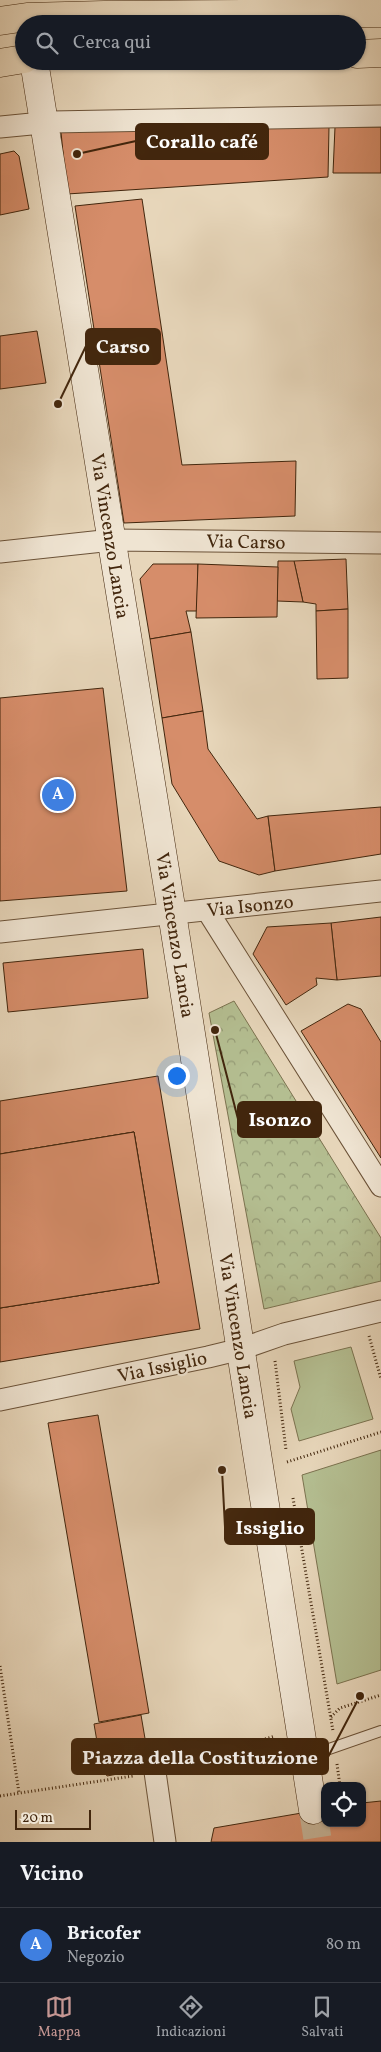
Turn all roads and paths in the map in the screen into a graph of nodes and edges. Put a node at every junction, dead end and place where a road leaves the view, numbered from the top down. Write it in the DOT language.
graph roads {
  1 [pos="26,13"];
  2 [pos="381,13"];
  3 [pos="15,16"];
  4 [pos="0,21"];
  5 [pos="381,53"];
  6 [pos="366,54"];
  7 [pos="15,60"];
  8 [pos="0,63"];
  9 [pos="35,70"];
  10 [pos="381,116"];
  11 [pos="44,122"];
  12 [pos="0,127"];
  13 [pos="112,540"];
  14 [pos="381,543"];
  15 [pos="0,552"];
  16 [pos="381,891"];
  17 [pos="207,910"];
  18 [pos="172,913"];
  19 [pos="0,932"];
  20 [pos="381,1186"];
  21 [pos="373,1313"];
  22 [pos="272,1338"];
  23 [pos="242,1349"];
  24 [pos="381,1379"];
  25 [pos="0,1400"];
  26 [pos="381,1432"];
  27 [pos="292,1492"];
  28 [pos="0,1666"];
  29 [pos="381,1696"];
  30 [pos="331,1718"];
  31 [pos="381,1731"];
  32 [pos="335,1747"];
  33 [pos="305,1757"];
  34 [pos="155,1772"];
  35 [pos="339,1782"];
  36 [pos="19,1793"];
  37 [pos="313,1810"];
  38 [pos="165,1842"];
  1 -- 2 [label="main road"];
  3 -- 4 [label="main road"];
  5 -- 6 [label="main road"];
  7 -- 8 [label="main road"];
  9 -- 11 [label="street, Via Vincenzo Lancia"];
  10 -- 11 [label="street"];
  11 -- 12 [label="street"];
  11 -- 13 [label="street, Via Vincenzo Lancia"];
  13 -- 14 [label="street, Via Carso"];
  13 -- 15 [label="street, Via Carso"];
  13 -- 18 [label="street, Via Vincenzo Lancia"];
  16 -- 17 [label="street, Via Isonzo"];
  17 -- 18 [label="street, Via Isonzo"];
  17 -- 20 [label="street"];
  18 -- 19 [label="street, Via Isonzo"];
  18 -- 23 [label="street, Via Vincenzo Lancia"];
  21 -- 22 [label="street, Via Issiglio"];
  21 -- 24 [label="path"];
  22 -- 23 [label="street, Via Issiglio"];
  22 -- 26 [label="path"];
  23 -- 25 [label="street, Via Issiglio"];
  23 -- 33 [label="street, Via Vincenzo Lancia"];
  27 -- 30 [label="path"];
  28 -- 36 [label="path"];
  29 -- 30 [label="path"];
  30 -- 32 [label="path"];
  31 -- 32 [label="lane"];
  32 -- 33 [label="lane"];
  32 -- 35 [label="path"];
  33 -- 37 [label="street, Via Vincenzo Lancia"];
  34 -- 38 [label="street"];
}
